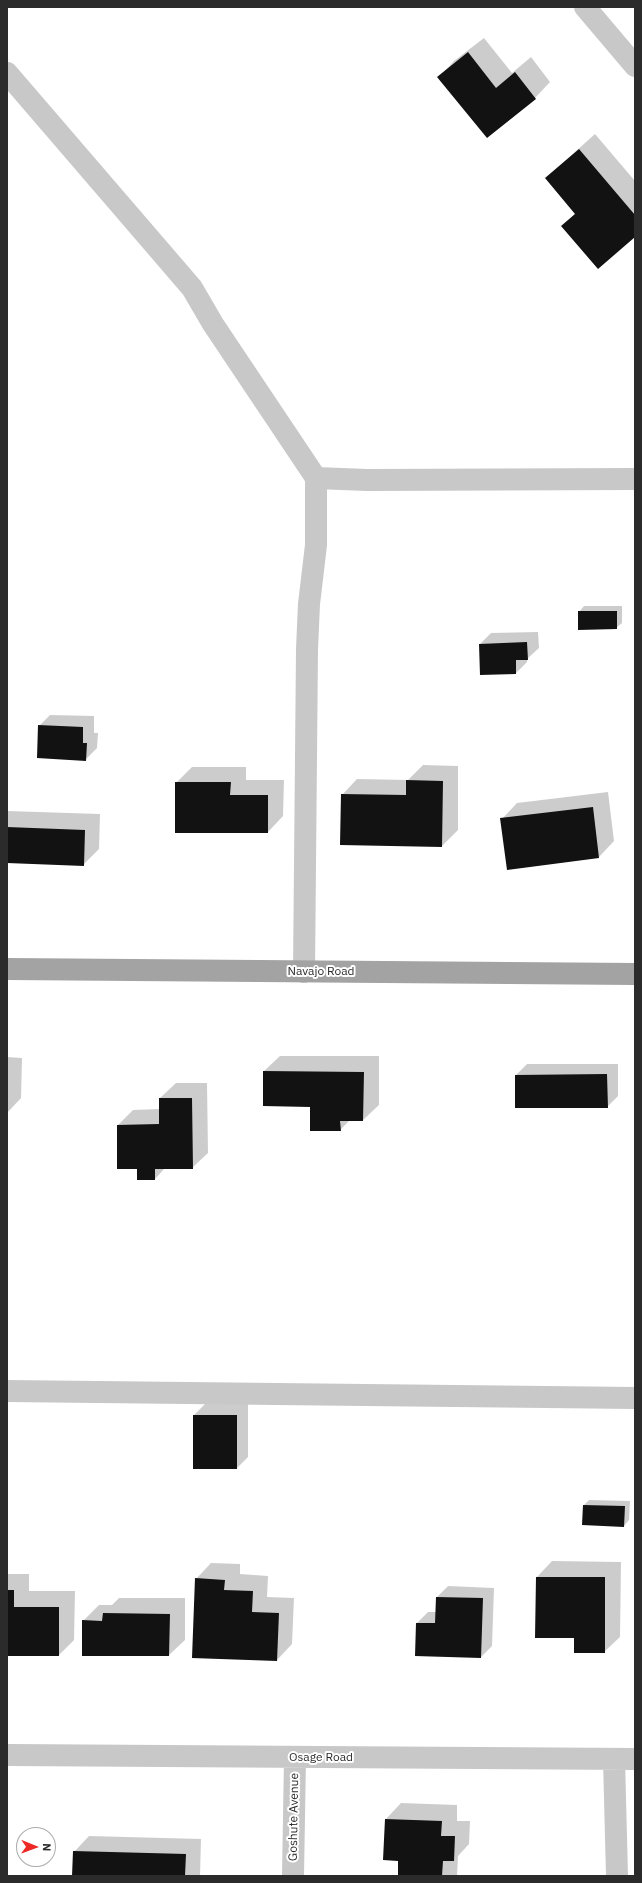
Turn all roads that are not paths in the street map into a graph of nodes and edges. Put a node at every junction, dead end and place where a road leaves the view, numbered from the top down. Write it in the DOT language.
graph roads {
  1 [pos="585,7"];
  2 [pos="635,66"];
  3 [pos="7,73"];
  4 [pos="316,478"];
  5 [pos="635,479"];
  6 [pos="7,969"];
  7 [pos="304,972"];
  8 [pos="635,974"];
  9 [pos="7,1391"];
  10 [pos="635,1398"];
  11 [pos="7,1755"];
  12 [pos="295,1758"];
  13 [pos="624,1759"];
  14 [pos="293,1876"];
  15 [pos="617,1876"];
  1 -- 2 [label="street"];
  3 -- 4 [label="street"];
  4 -- 5 [label="street"];
  4 -- 7 [label="street"];
  6 -- 7 [label="main road, Navajo Road"];
  7 -- 8 [label="main road, Navajo Road"];
  9 -- 10 [label="street"];
  11 -- 12 [label="street, Osage Road"];
  12 -- 13 [label="street, Osage Road"];
  12 -- 14 [label="street, Goshute Avenue"];
  13 -- 15 [label="street"];
}
